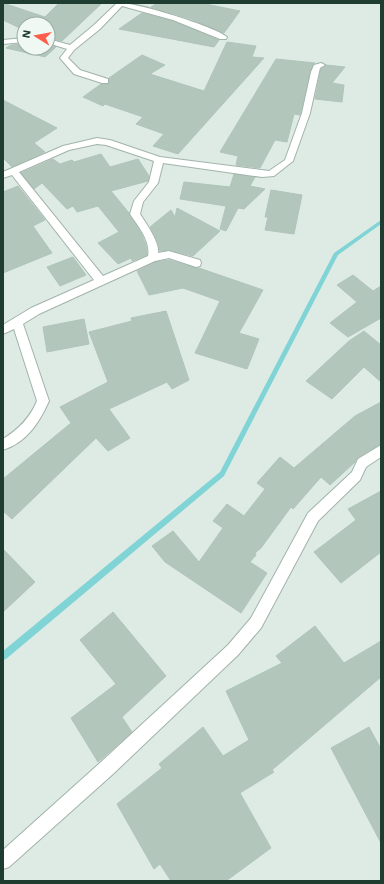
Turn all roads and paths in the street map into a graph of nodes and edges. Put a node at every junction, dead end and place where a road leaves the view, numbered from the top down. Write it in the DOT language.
graph roads {
  1 [pos="121,3"];
  2 [pos="223,37"];
  3 [pos="16,41"];
  4 [pos="3,42"];
  5 [pos="56,43"];
  6 [pos="71,48"];
  7 [pos="321,66"];
  8 [pos="105,82"];
  9 [pos="159,160"];
  10 [pos="13,170"];
  11 [pos="3,175"];
  12 [pos="152,258"];
  13 [pos="196,263"];
  14 [pos="101,281"];
  15 [pos="17,324"];
  16 [pos="3,330"];
  17 [pos="3,445"];
  18 [pos="381,450"];
  19 [pos="3,861"];
  1 -- 2 [label="street"];
  1 -- 6 [label="street"];
  3 -- 4 [label="street"];
  5 -- 6 [label="street"];
  6 -- 8 [label="street"];
  7 -- 9 [label="street"];
  9 -- 10 [label="street"];
  9 -- 12 [label="street"];
  10 -- 11 [label="street"];
  10 -- 14 [label="street"];
  12 -- 13 [label="street"];
  12 -- 14 [label="street"];
  14 -- 15 [label="street"];
  15 -- 16 [label="street"];
  15 -- 17 [label="street"];
  18 -- 19 [label="street"];
}
